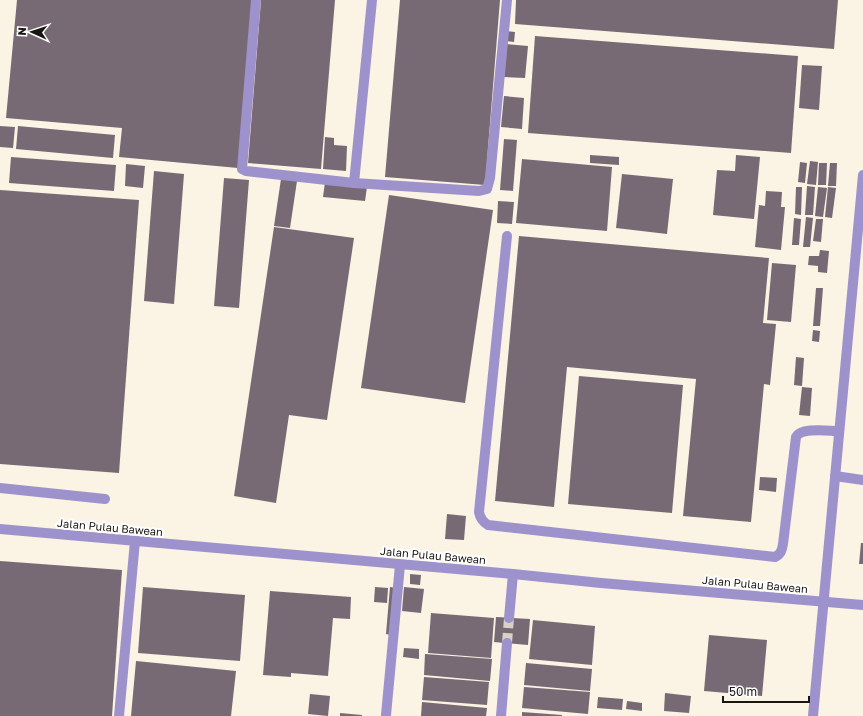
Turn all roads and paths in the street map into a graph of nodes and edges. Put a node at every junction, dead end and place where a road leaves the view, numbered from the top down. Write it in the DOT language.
graph roads {
  1 [pos="256,0"];
  2 [pos="372,0"];
  3 [pos="507,0"];
  4 [pos="863,175"];
  5 [pos="354,183"];
  6 [pos="861,215"];
  7 [pos="506,236"];
  8 [pos="839,431"];
  9 [pos="835,476"];
  10 [pos="863,480"];
  11 [pos="0,488"];
  12 [pos="104,499"];
  13 [pos="0,529"];
  14 [pos="135,541"];
  15 [pos="400,565"];
  16 [pos="512,574"];
  17 [pos="824,601"];
  18 [pos="863,605"];
  19 [pos="510,618"];
  20 [pos="507,643"];
  21 [pos="119,716"];
  22 [pos="386,716"];
  23 [pos="501,716"];
  24 [pos="813,716"];
  1 -- 5 [label="street"];
  2 -- 5 [label="street"];
  3 -- 5 [label="street"];
  4 -- 6 [label="street"];
  6 -- 8 [label="street"];
  7 -- 8 [label="street"];
  8 -- 9 [label="street"];
  9 -- 10 [label="street"];
  9 -- 17 [label="street"];
  11 -- 12 [label="street"];
  13 -- 14 [label="street, Jalan Pulau Bawean"];
  14 -- 15 [label="street, Jalan Pulau Bawean"];
  14 -- 21 [label="street"];
  15 -- 16 [label="street, Jalan Pulau Bawean"];
  15 -- 22 [label="street"];
  16 -- 17 [label="street, Jalan Pulau Bawean"];
  16 -- 19 [label="street"];
  17 -- 18 [label="street, Jalan Pulau Bawean"];
  17 -- 24 [label="street"];
  20 -- 23 [label="street"];
}
